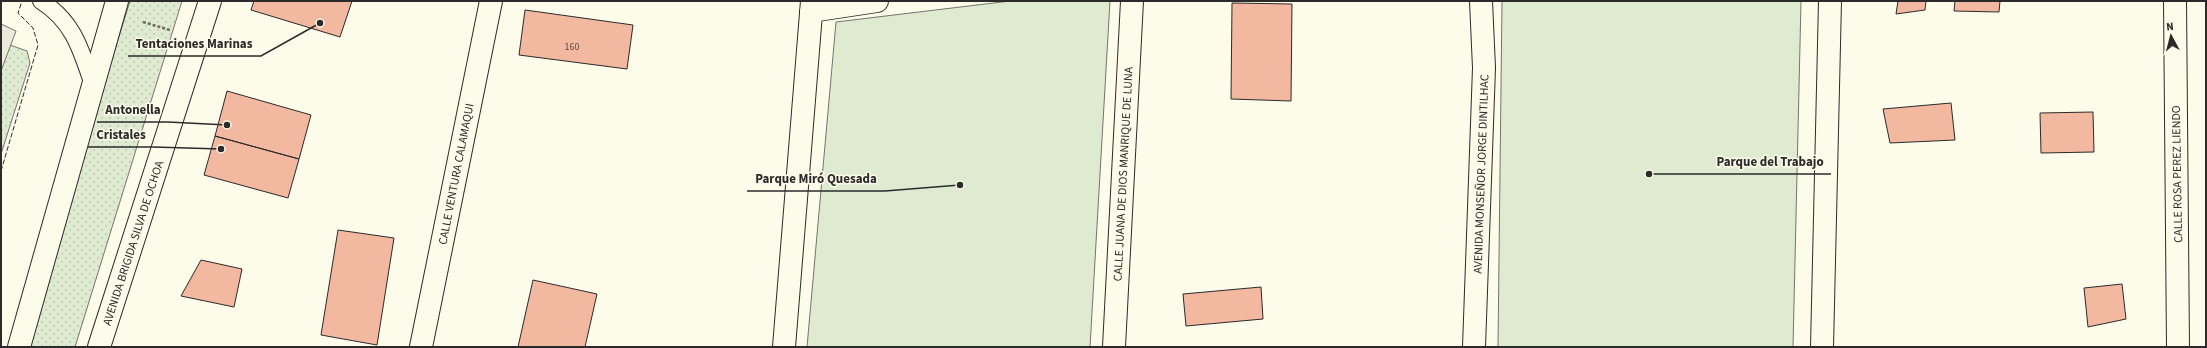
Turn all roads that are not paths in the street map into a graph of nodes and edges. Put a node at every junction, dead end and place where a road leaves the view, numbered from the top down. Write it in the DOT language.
graph roads {
  1 [pos="41,1"];
  2 [pos="210,1"];
  3 [pos="491,1"];
  4 [pos="877,1"];
  5 [pos="1132,1"];
  6 [pos="1481,1"];
  7 [pos="1830,1"];
  8 [pos="2175,1"];
  9 [pos="812,6"];
  10 [pos="115,7"];
  11 [pos="93,85"];
  12 [pos="19,347"];
  13 [pos="99,347"];
  14 [pos="421,347"];
  15 [pos="784,347"];
  16 [pos="1114,347"];
  17 [pos="1474,347"];
  18 [pos="1822,347"];
  19 [pos="2178,347"];
  1 -- 11 [label="lane"];
  2 -- 13 [label="street, AVENIDA BRIGIDA SILVA DE OCHOA"];
  3 -- 14 [label="street, CALLE VENTURA CALAMAQUI"];
  4 -- 9 [label="street"];
  5 -- 16 [label="street, CALLE JUANA DE DIOS MANRIQUE DE LUNA"];
  6 -- 17 [label="street, AVENIDA MONSEÑOR JORGE DINTILHAC"];
  7 -- 18 [label="street"];
  8 -- 19 [label="street, CALLE ROSA PEREZ LIENDO"];
  9 -- 15 [label="street"];
  10 -- 11 [label="street"];
  11 -- 12 [label="street"];
}
